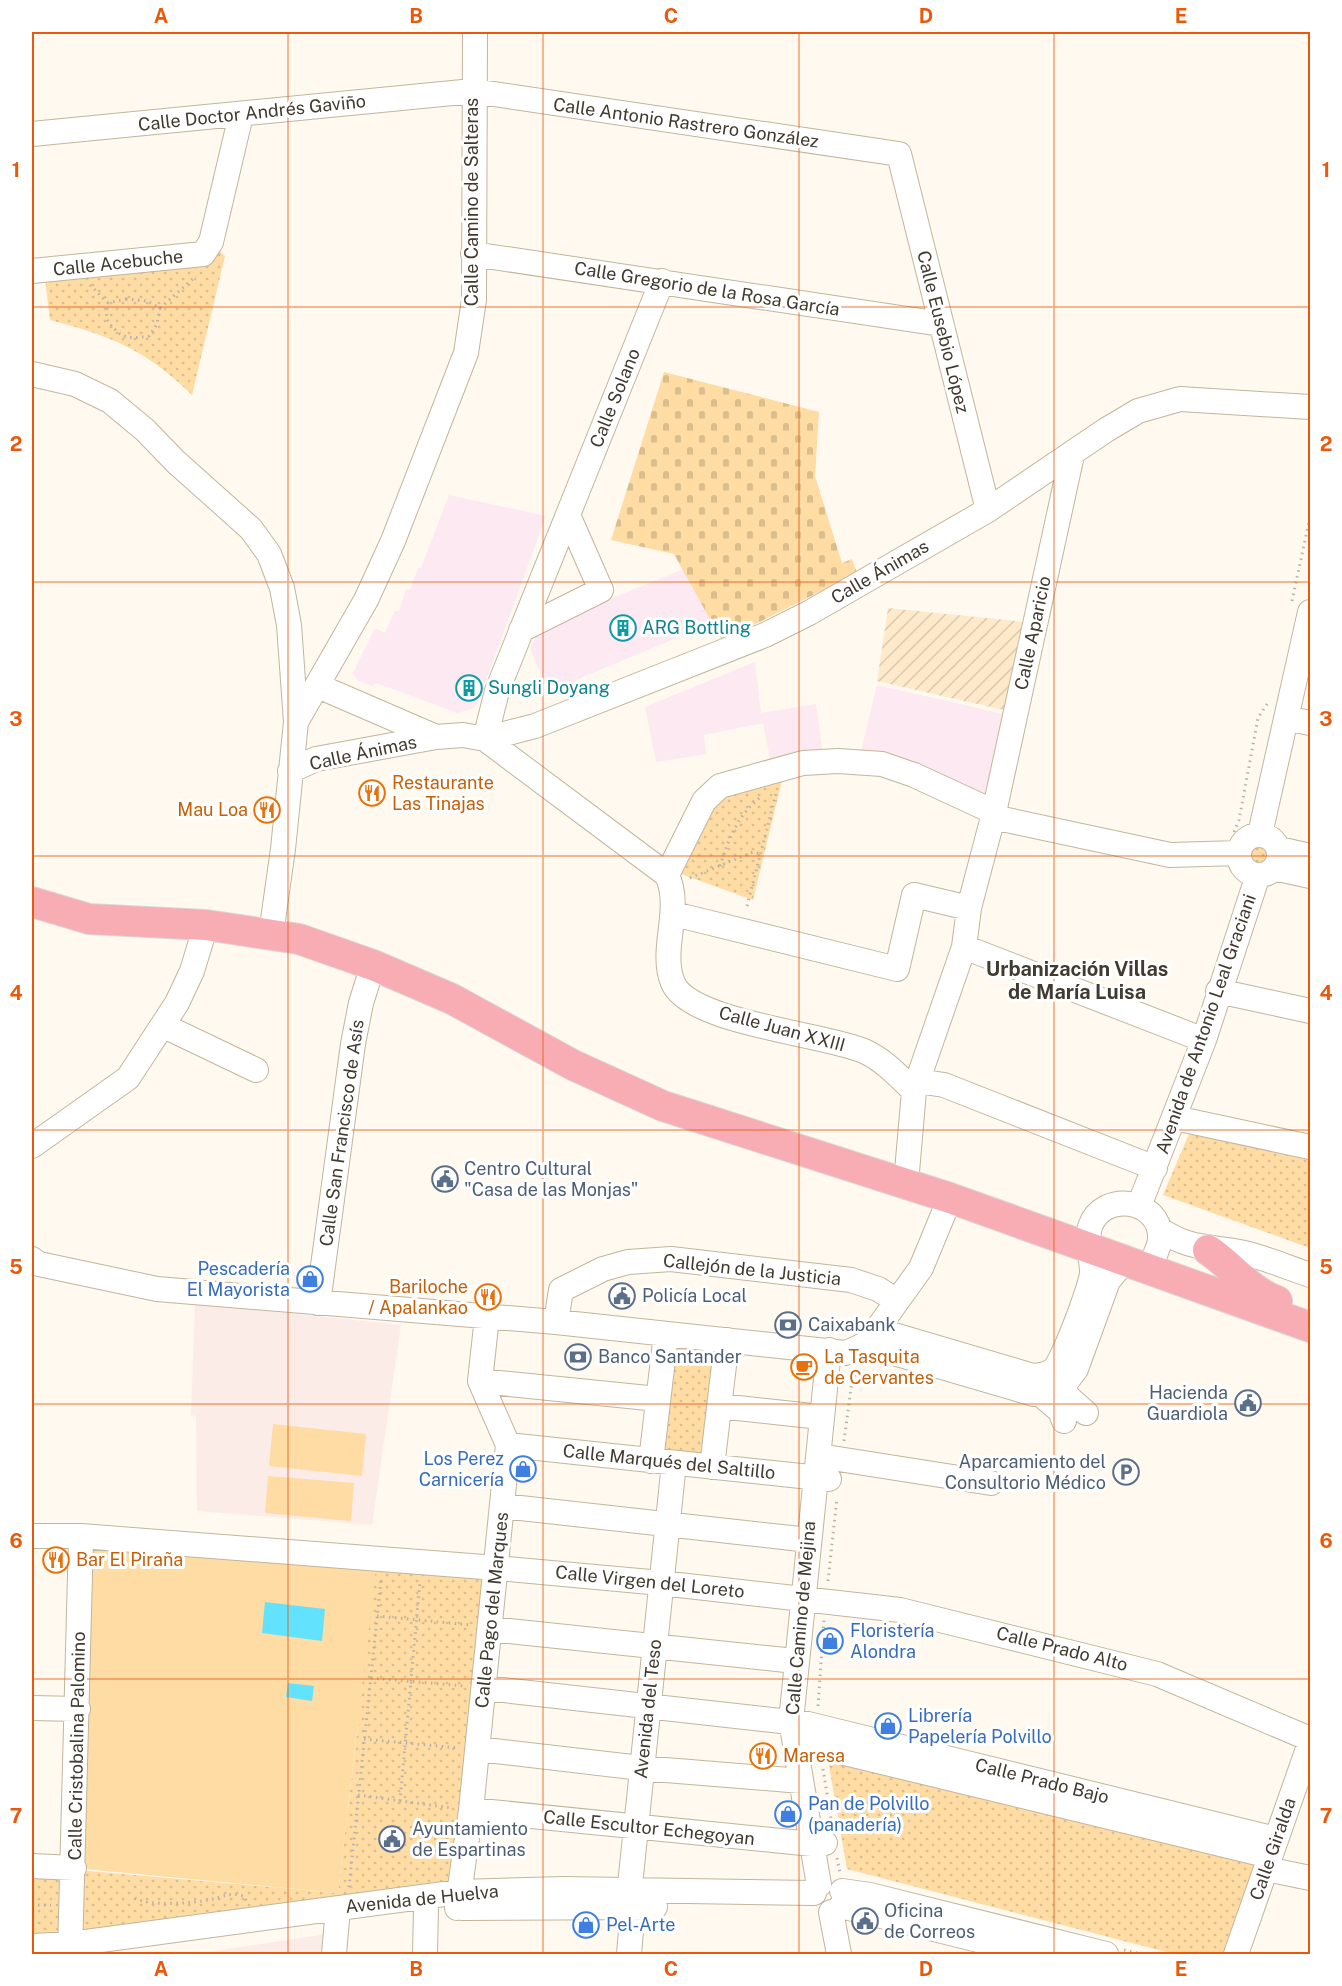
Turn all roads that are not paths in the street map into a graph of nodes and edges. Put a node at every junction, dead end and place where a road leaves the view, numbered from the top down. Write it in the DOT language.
graph roads {
  1 [pos="475,32"];
  2 [pos="472,91"];
  3 [pos="241,115"];
  4 [pos="32,134"];
  5 [pos="899,154"];
  6 [pos="473,254"];
  7 [pos="32,271"];
  8 [pos="662,281"];
  9 [pos="941,324"];
  10 [pos="32,374"];
  11 [pos="1304,403"];
  12 [pos="1072,455"];
  13 [pos="988,510"];
  14 [pos="568,515"];
  15 [pos="1311,612"];
  16 [pos="521,630"];
  17 [pos="318,686"];
  18 [pos="1286,718"];
  19 [pos="296,722"];
  20 [pos="1311,723"];
  21 [pos="436,737"];
  22 [pos="485,739"];
  23 [pos="290,771"];
  24 [pos="993,814"];
  25 [pos="1260,834"];
  26 [pos="1239,853"];
  27 [pos="1311,856"];
  28 [pos="1271,864"];
  29 [pos="1311,876"];
  30 [pos="676,877"];
  31 [pos="32,902"];
  32 [pos="969,908"];
  33 [pos="674,914"];
  34 [pos="206,925"];
  35 [pos="271,934"];
  36 [pos="964,947"];
  37 [pos="373,965"];
  38 [pos="1218,991"];
  39 [pos="1311,1011"];
  40 [pos="164,1026"];
  41 [pos="1204,1040"];
  42 [pos="256,1070"];
  43 [pos="916,1086"];
  44 [pos="1175,1118"];
  45 [pos="32,1146"];
  46 [pos="1311,1147"];
  47 [pos="1155,1168"];
  48 [pos="906,1184"];
  49 [pos="950,1198"];
  50 [pos="1139,1206"];
  51 [pos="1159,1229"];
  52 [pos="1091,1235"];
  53 [pos="1208,1250"];
  54 [pos="32,1259"];
  55 [pos="1138,1263"];
  56 [pos="1311,1275"];
  57 [pos="897,1301"];
  58 [pos="318,1303"];
  59 [pos="1311,1314"];
  60 [pos="487,1317"];
  61 [pos="556,1322"];
  62 [pos="1311,1327"];
  63 [pos="666,1334"];
  64 [pos="727,1340"];
  65 [pos="850,1354"];
  66 [pos="480,1381"];
  67 [pos="1050,1385"];
  68 [pos="658,1400"];
  69 [pos="719,1406"];
  70 [pos="821,1417"];
  71 [pos="1075,1417"];
  72 [pos="508,1445"];
  73 [pos="662,1462"];
  74 [pos="712,1467"];
  75 [pos="831,1474"];
  76 [pos="991,1483"];
  77 [pos="502,1506"];
  78 [pos="667,1524"];
  79 [pos="32,1536"];
  80 [pos="81,1536"];
  81 [pos="809,1540"];
  82 [pos="497,1568"];
  83 [pos="661,1583"];
  84 [pos="815,1600"];
  85 [pos="491,1628"];
  86 [pos="654,1645"];
  87 [pos="795,1661"];
  88 [pos="484,1688"];
  89 [pos="647,1706"];
  90 [pos="32,1708"];
  91 [pos="78,1708"];
  92 [pos="809,1732"];
  93 [pos="1310,1743"];
  94 [pos="478,1749"];
  95 [pos="641,1768"];
  96 [pos="801,1781"];
  97 [pos="471,1810"];
  98 [pos="636,1828"];
  99 [pos="827,1841"];
  100 [pos="1271,1855"];
  101 [pos="32,1866"];
  102 [pos="74,1868"];
  103 [pos="1311,1878"];
  104 [pos="830,1894"];
  105 [pos="631,1898"];
  106 [pos="458,1900"];
  107 [pos="426,1910"];
  108 [pos="341,1911"];
  109 [pos="32,1946"];
  110 [pos="70,1949"];
  111 [pos="94,1954"];
  112 [pos="334,1954"];
  113 [pos="425,1954"];
  114 [pos="629,1954"];
  115 [pos="839,1954"];
  116 [pos="1035,1954"];
  117 [pos="1106,1954"];
  118 [pos="1236,1954"];
  1 -- 2 [label="street, Calle Camino de Salteras"];
  2 -- 3 [label="street, Calle Doctor Andrés Gaviño"];
  2 -- 5 [label="street, Calle Antonio Rastrero González"];
  2 -- 6 [label="street, Calle Camino de Salteras"];
  3 -- 4 [label="street, Calle Doctor Andrés Gaviño"];
  3 -- 7 [label="street, Calle Acebuche"];
  5 -- 9 [label="street, Calle Eusebio López"];
  6 -- 8 [label="street, Calle Gregorio de la Rosa García"];
  6 -- 17 [label="street, Calle Camino de Salteras"];
  8 -- 9 [label="street, Calle Gregorio de la Rosa García"];
  8 -- 14 [label="street, Calle Solano"];
  9 -- 13 [label="street, Calle Eusebio López"];
  10 -- 19 [label="street"];
  11 -- 12 [label="street, Calle Ánimas"];
  12 -- 13 [label="street, Calle Ánimas"];
  12 -- 24 [label="street, Calle Aparicio"];
  13 -- 22 [label="street, Calle Ánimas"];
  14 -- 16 [label="street, Calle Solano"];
  14 -- 16 [label="street"];
  15 -- 18 [label="street"];
  16 -- 22 [label="street, Calle Solano"];
  17 -- 19 [label="street, Calle Camino de Salteras"];
  17 -- 21 [label="street, Calle Ánimas"];
  18 -- 20 [label="street"];
  18 -- 25 [label="street"];
  19 -- 23 [label="street"];
  21 -- 22 [label="street, Calle Ánimas"];
  21 -- 23 [label="street, Calle Ánimas"];
  22 -- 30 [label="street"];
  23 -- 35 [label="street"];
  24 -- 26 [label="street"];
  24 -- 30 [label="street"];
  24 -- 32 [label="street, Calle Aparicio"];
  25 -- 26 [label="street"];
  25 -- 28 [label="street"];
  26 -- 28 [label="street"];
  27 -- 28 [label="street"];
  28 -- 29 [label="street"];
  28 -- 38 [label="street, Avenida de Antonio Leal Graciani"];
  30 -- 33 [label="street, Calle Juan XXIII"];
  31 -- 34 [label="main road"];
  32 -- 33 [label="street"];
  32 -- 36 [label="street, Calle Aparicio"];
  33 -- 43 [label="street, Calle Juan XXIII"];
  34 -- 35 [label="main road"];
  34 -- 40 [label="street"];
  35 -- 37 [label="main road"];
  36 -- 41 [label="street"];
  36 -- 43 [label="street, Calle Aparicio"];
  37 -- 48 [label="main road"];
  37 -- 58 [label="street, Calle San Francisco de Asís"];
  38 -- 39 [label="street"];
  38 -- 41 [label="street, Avenida de Antonio Leal Graciani"];
  40 -- 42 [label="street"];
  40 -- 45 [label="street"];
  41 -- 44 [label="street, Avenida de Antonio Leal Graciani"];
  43 -- 47 [label="street"];
  43 -- 48 [label="street"];
  44 -- 46 [label="street"];
  44 -- 47 [label="street, Avenida de Antonio Leal Graciani"];
  47 -- 50 [label="street, Avenida de Antonio Leal Graciani"];
  48 -- 49 [label="main road"];
  49 -- 52 [label="main road"];
  49 -- 57 [label="street"];
  50 -- 51 [label="street"];
  50 -- 52 [label="street"];
  51 -- 53 [label="street"];
  51 -- 55 [label="street"];
  52 -- 55 [label="main road"];
  52 -- 67 [label="street"];
  53 -- 56 [label="street"];
  53 -- 59 [label="main road"];
  54 -- 58 [label="street"];
  55 -- 62 [label="main road"];
  55 -- 67 [label="street"];
  57 -- 61 [label="street, Callejón de la Justicia"];
  57 -- 65 [label="street"];
  58 -- 60 [label="street"];
  60 -- 61 [label="street"];
  60 -- 66 [label="street, Calle Pago del Marques"];
  61 -- 63 [label="street"];
  63 -- 64 [label="street"];
  63 -- 68 [label="street, Avenida del Teso"];
  64 -- 65 [label="street"];
  64 -- 69 [label="street"];
  65 -- 67 [label="street"];
  65 -- 70 [label="street, Calle Camino de Mejina"];
  65 -- 75 [label="street, Calle Camino de Mejina"];
  66 -- 68 [label="street"];
  66 -- 72 [label="street, Calle Pago del Marques"];
  67 -- 71 [label="street"];
  68 -- 73 [label="street, Avenida del Teso"];
  69 -- 70 [label="street"];
  69 -- 74 [label="street"];
  70 -- 75 [label="street, Calle Camino de Mejina"];
  72 -- 73 [label="street, Calle Marqués del Saltillo"];
  72 -- 77 [label="street, Calle Pago del Marques"];
  73 -- 74 [label="street, Calle Marqués del Saltillo"];
  73 -- 78 [label="street, Avenida del Teso"];
  74 -- 75 [label="street, Calle Marqués del Saltillo"];
  75 -- 76 [label="street, Calle Marqués del Saltillo"];
  75 -- 81 [label="street, Calle Camino de Mejina"];
  75 -- 84 [label="street, Calle Camino de Mejina"];
  77 -- 78 [label="street"];
  77 -- 82 [label="street, Calle Pago del Marques"];
  78 -- 81 [label="street"];
  78 -- 83 [label="street, Avenida del Teso"];
  79 -- 80 [label="street, Calle Virgen del Loreto"];
  80 -- 82 [label="street, Calle Virgen del Loreto"];
  80 -- 91 [label="street, Calle Cristobalina Palomino"];
  81 -- 84 [label="street, Calle Camino de Mejina"];
  82 -- 83 [label="street, Calle Virgen del Loreto"];
  82 -- 85 [label="street, Calle Pago del Marques"];
  83 -- 84 [label="street, Calle Virgen del Loreto"];
  83 -- 86 [label="street, Avenida del Teso"];
  84 -- 87 [label="street, Calle Camino de Mejina"];
  84 -- 92 [label="street, Calle Camino de Mejina"];
  84 -- 93 [label="street, Calle Prado Alto"];
  85 -- 86 [label="street"];
  85 -- 88 [label="street, Calle Pago del Marques"];
  86 -- 87 [label="street"];
  86 -- 89 [label="street, Avenida del Teso"];
  87 -- 92 [label="street, Calle Camino de Mejina"];
  88 -- 89 [label="street, Calle Prado Bajo"];
  88 -- 94 [label="street, Calle Pago del Marques"];
  89 -- 92 [label="street, Calle Prado Bajo"];
  89 -- 95 [label="street, Avenida del Teso"];
  90 -- 91 [label="street"];
  91 -- 102 [label="street, Calle Cristobalina Palomino"];
  92 -- 96 [label="street, Calle Camino de Mejina"];
  92 -- 99 [label="street, Calle Camino de Mejina"];
  92 -- 100 [label="street, Calle Prado Bajo"];
  93 -- 100 [label="street, Calle Giralda"];
  94 -- 95 [label="street"];
  94 -- 97 [label="street, Calle Pago del Marques"];
  95 -- 96 [label="street"];
  95 -- 98 [label="street, Avenida del Teso"];
  96 -- 99 [label="street, Calle Camino de Mejina"];
  97 -- 98 [label="street, Calle Escultor Echegoyan"];
  97 -- 106 [label="street, Calle Pago del Marques"];
  98 -- 99 [label="street, Calle Escultor Echegoyan"];
  98 -- 105 [label="street, Avenida del Teso"];
  99 -- 104 [label="street, Calle Camino de Mejina"];
  100 -- 103 [label="street, Calle Prado Bajo"];
  100 -- 118 [label="street, Calle Giralda"];
  101 -- 102 [label="street"];
  102 -- 110 [label="street, Calle Cristobalina Palomino"];
  104 -- 105 [label="street, Avenida de Huelva"];
  104 -- 115 [label="street, Calle Camino de Mejina"];
  104 -- 116 [label="street"];
  104 -- 117 [label="street"];
  105 -- 106 [label="street, Avenida de Huelva"];
  105 -- 114 [label="street, Avenida del Teso"];
  106 -- 107 [label="street, Avenida de Huelva"];
  106 -- 108 [label="street, Avenida de Huelva"];
  107 -- 108 [label="street, Avenida de Huelva"];
  107 -- 113 [label="street"];
  108 -- 110 [label="street, Avenida de Huelva"];
  108 -- 111 [label="street, Avenida de Huelva"];
  108 -- 112 [label="street"];
  109 -- 110 [label="street, Avenida de Huelva"];
}
